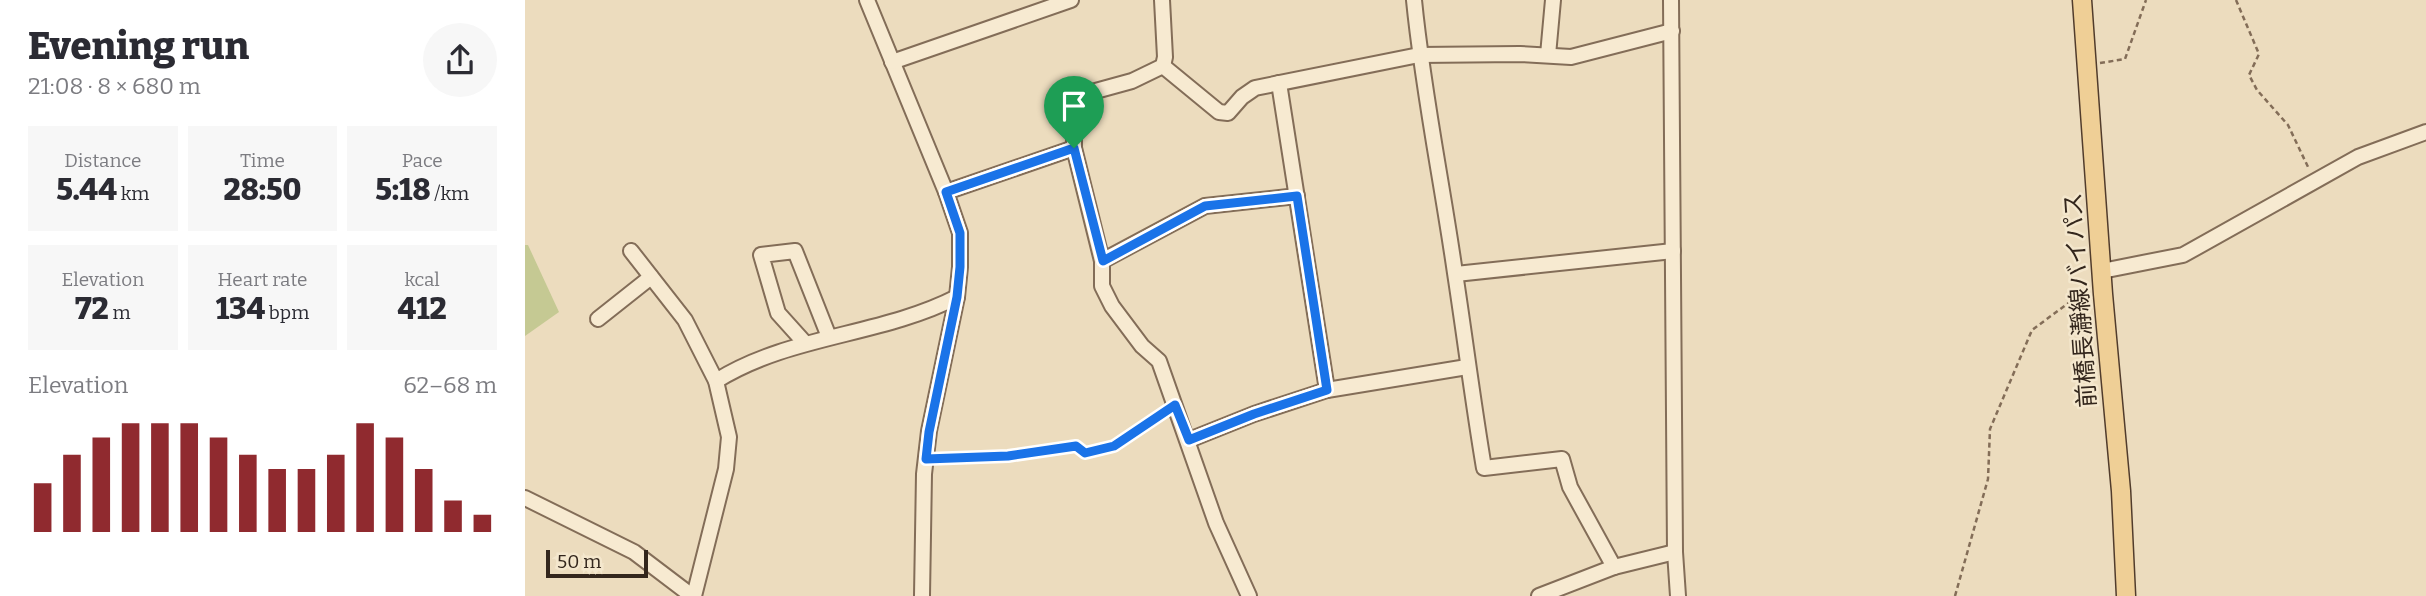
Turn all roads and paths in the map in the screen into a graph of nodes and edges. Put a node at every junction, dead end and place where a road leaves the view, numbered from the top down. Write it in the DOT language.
graph roads {
  1 [pos="867,0"];
  2 [pos="1071,0"];
  3 [pos="1162,0"];
  4 [pos="1414,0"];
  5 [pos="1553,0"];
  6 [pos="1671,0"];
  7 [pos="2082,0"];
  8 [pos="2146,0"];
  9 [pos="2236,0"];
  10 [pos="1030,6"];
  11 [pos="1672,31"];
  12 [pos="1419,55"];
  13 [pos="1548,55"];
  14 [pos="893,62"];
  15 [pos="2086,65"];
  16 [pos="1163,66"];
  17 [pos="1279,83"];
  18 [pos="2426,132"];
  19 [pos="1074,148"];
  20 [pos="2315,181"];
  21 [pos="946,192"];
  22 [pos="1297,196"];
  23 [pos="631,251"];
  24 [pos="1673,251"];
  25 [pos="1103,261"];
  26 [pos="2102,271"];
  27 [pos="1456,274"];
  28 [pos="651,277"];
  29 [pos="2103,294"];
  30 [pos="957,297"];
  31 [pos="598,319"];
  32 [pos="829,337"];
  33 [pos="805,343"];
  34 [pos="1467,367"];
  35 [pos="716,381"];
  36 [pos="1327,390"];
  37 [pos="1175,405"];
  38 [pos="1189,440"];
  39 [pos="926,459"];
  40 [pos="525,498"];
  41 [pos="1675,552"];
  42 [pos="1614,567"];
  43 [pos="693,596"];
  44 [pos="922,596"];
  45 [pos="1249,596"];
  46 [pos="1539,596"];
  47 [pos="1678,596"];
  48 [pos="1955,596"];
  49 [pos="2126,596"];
  1 -- 14 [label="street"];
  2 -- 10 [label="street"];
  3 -- 16 [label="street"];
  4 -- 12 [label="street"];
  5 -- 13 [label="street"];
  6 -- 11 [label="street"];
  7 -- 15 [label="main road, 前橋長瀞線バイパス"];
  8 -- 15 [label="path"];
  9 -- 20 [label="path"];
  10 -- 14 [label="street"];
  11 -- 13 [label="street"];
  11 -- 24 [label="street"];
  12 -- 13 [label="street"];
  12 -- 17 [label="street"];
  12 -- 27 [label="street"];
  14 -- 21 [label="street"];
  15 -- 26 [label="main road, 前橋長瀞線バイパス"];
  16 -- 17 [label="street"];
  16 -- 19 [label="street"];
  17 -- 22 [label="street"];
  18 -- 20 [label="street"];
  19 -- 21 [label="street"];
  19 -- 25 [label="street"];
  20 -- 26 [label="street"];
  21 -- 30 [label="street"];
  22 -- 25 [label="street"];
  22 -- 36 [label="street"];
  23 -- 28 [label="street"];
  24 -- 27 [label="street"];
  24 -- 41 [label="street"];
  25 -- 37 [label="street"];
  26 -- 29 [label="main road, 前橋長瀞線バイパス"];
  27 -- 34 [label="street"];
  28 -- 31 [label="street"];
  28 -- 35 [label="street"];
  29 -- 48 [label="path"];
  29 -- 49 [label="main road, 前橋長瀞線バイパス"];
  30 -- 32 [label="street"];
  30 -- 39 [label="street"];
  32 -- 33 [label="street"];
  32 -- 33 [label="street"];
  33 -- 35 [label="street"];
  34 -- 36 [label="street"];
  34 -- 42 [label="street"];
  35 -- 43 [label="street"];
  36 -- 38 [label="street"];
  37 -- 38 [label="street"];
  37 -- 39 [label="path"];
  38 -- 45 [label="street"];
  39 -- 44 [label="street"];
  40 -- 43 [label="street"];
  41 -- 42 [label="street"];
  41 -- 47 [label="street"];
  42 -- 46 [label="street"];
}
